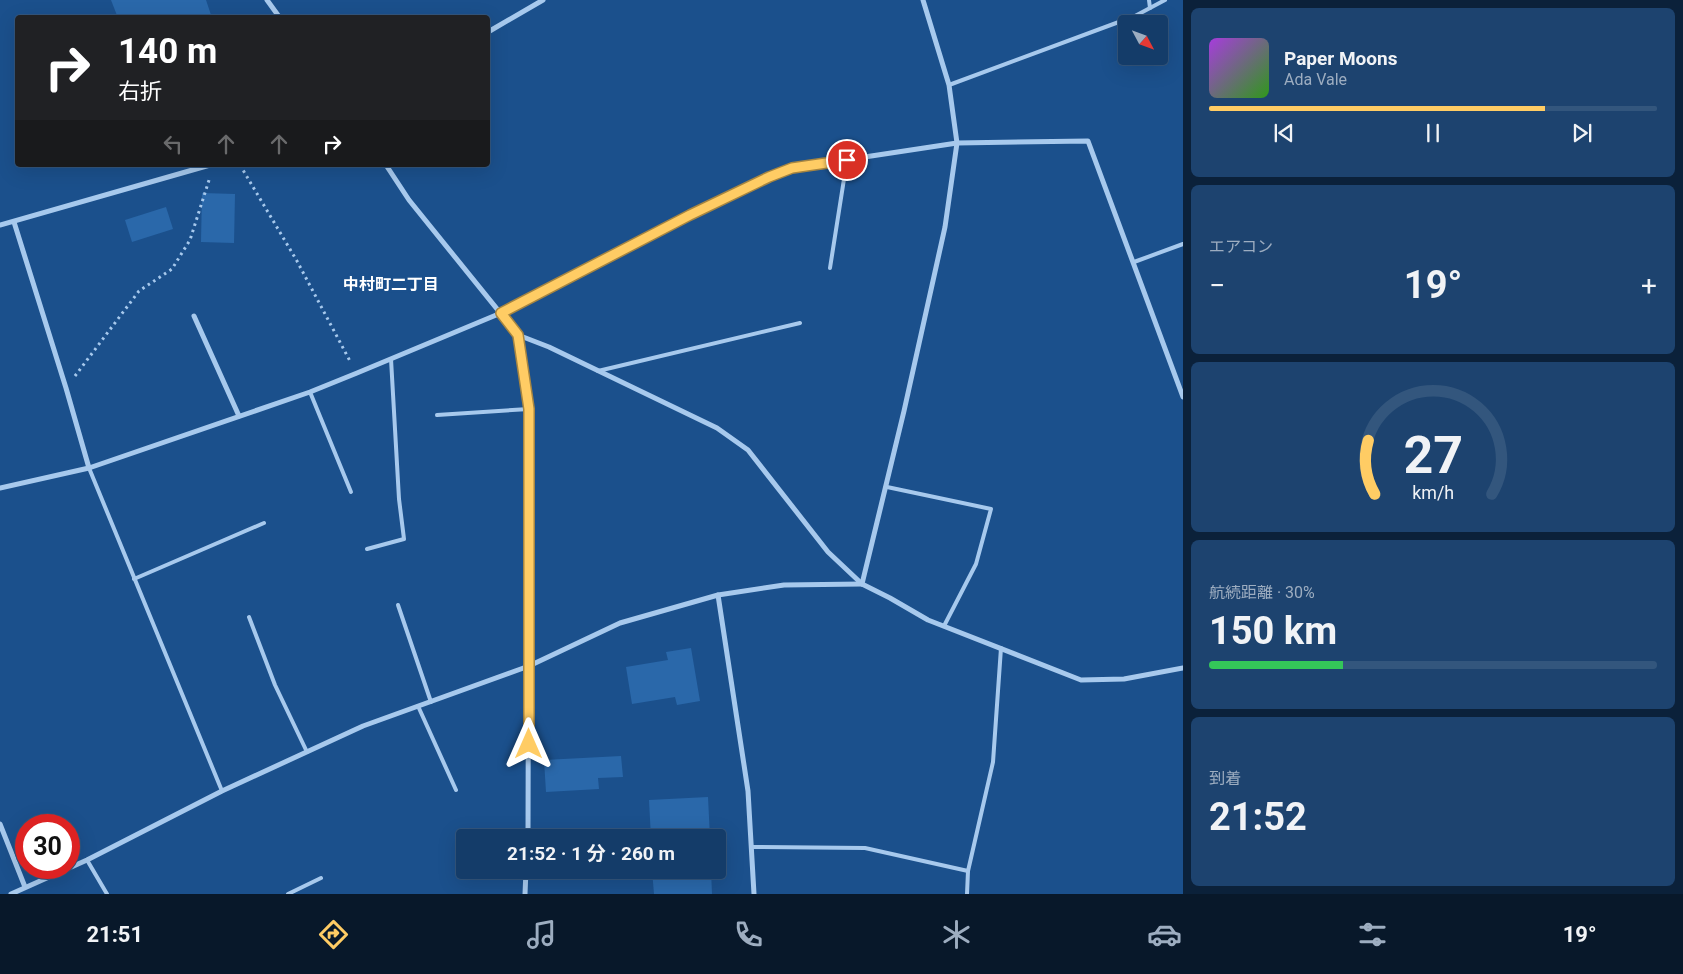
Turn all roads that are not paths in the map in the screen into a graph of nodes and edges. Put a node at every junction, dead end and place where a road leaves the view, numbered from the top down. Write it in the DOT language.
graph roads {
  1 [pos="267,0"];
  2 [pos="543,0"];
  3 [pos="923,0"];
  4 [pos="1148,0"];
  5 [pos="1165,0"];
  6 [pos="1150,8"];
  7 [pos="278,15"];
  8 [pos="490,31"];
  9 [pos="949,84"];
  10 [pos="957,143"];
  11 [pos="847,160"];
  12 [pos="203,167"];
  13 [pos="387,167"];
  14 [pos="14,222"];
  15 [pos="0,225"];
  16 [pos="1183,244"];
  17 [pos="1134,262"];
  18 [pos="830,268"];
  19 [pos="501,313"];
  20 [pos="194,316"];
  21 [pos="800,323"];
  22 [pos="518,335"];
  23 [pos="391,359"];
  24 [pos="598,371"];
  25 [pos="310,392"];
  26 [pos="1183,396"];
  27 [pos="529,409"];
  28 [pos="437,415"];
  29 [pos="239,416"];
  30 [pos="89,468"];
  31 [pos="886,487"];
  32 [pos="0,488"];
  33 [pos="351,492"];
  34 [pos="264,523"];
  35 [pos="367,549"];
  36 [pos="134,579"];
  37 [pos="862,584"];
  38 [pos="718,596"];
  39 [pos="398,605"];
  40 [pos="249,616"];
  41 [pos="944,626"];
  42 [pos="1001,648"];
  43 [pos="529,666"];
  44 [pos="1183,668"];
  45 [pos="431,702"];
  46 [pos="418,706"];
  47 [pos="307,752"];
  48 [pos="456,790"];
  49 [pos="222,791"];
  50 [pos="0,824"];
  51 [pos="528,829"];
  52 [pos="752,847"];
  53 [pos="87,860"];
  54 [pos="968,871"];
  55 [pos="321,878"];
  56 [pos="526,879"];
  57 [pos="25,887"];
  58 [pos="11,894"];
  59 [pos="107,894"];
  60 [pos="288,894"];
  61 [pos="525,894"];
  62 [pos="754,894"];
  63 [pos="967,894"];
  1 -- 7 [label="street"];
  2 -- 8 [label="street"];
  3 -- 9 [label="street"];
  4 -- 6 [label="lane"];
  5 -- 6 [label="lane"];
  6 -- 9 [label="lane"];
  9 -- 10 [label="street"];
  10 -- 11 [label="street"];
  10 -- 17 [label="street"];
  10 -- 31 [label="street"];
  11 -- 18 [label="lane"];
  11 -- 19 [label="street"];
  12 -- 14 [label="street"];
  13 -- 19 [label="street"];
  14 -- 15 [label="street"];
  14 -- 30 [label="street"];
  16 -- 17 [label="lane"];
  17 -- 26 [label="street"];
  19 -- 22 [label="street"];
  19 -- 23 [label="street"];
  20 -- 29 [label="street"];
  21 -- 24 [label="lane"];
  22 -- 24 [label="street"];
  22 -- 27 [label="street"];
  23 -- 25 [label="street"];
  23 -- 35 [label="lane"];
  24 -- 37 [label="street"];
  25 -- 29 [label="street"];
  25 -- 33 [label="lane"];
  27 -- 28 [label="lane"];
  27 -- 43 [label="street"];
  29 -- 30 [label="street"];
  30 -- 32 [label="street"];
  30 -- 36 [label="lane"];
  31 -- 37 [label="street"];
  31 -- 41 [label="lane"];
  34 -- 36 [label="lane"];
  36 -- 49 [label="lane"];
  37 -- 38 [label="street"];
  37 -- 41 [label="street"];
  38 -- 43 [label="street"];
  38 -- 52 [label="street"];
  39 -- 45 [label="lane"];
  40 -- 47 [label="lane"];
  41 -- 42 [label="street"];
  42 -- 44 [label="street"];
  42 -- 54 [label="lane"];
  43 -- 45 [label="street"];
  43 -- 51 [label="street"];
  45 -- 46 [label="street"];
  46 -- 47 [label="street"];
  46 -- 48 [label="lane"];
  47 -- 49 [label="street"];
  49 -- 53 [label="street"];
  50 -- 57 [label="street"];
  52 -- 54 [label="lane"];
  52 -- 62 [label="street"];
  53 -- 57 [label="street"];
  53 -- 59 [label="lane"];
  54 -- 63 [label="lane"];
  55 -- 60 [label="lane"];
  56 -- 61 [label="street"];
  57 -- 58 [label="street"];
}
